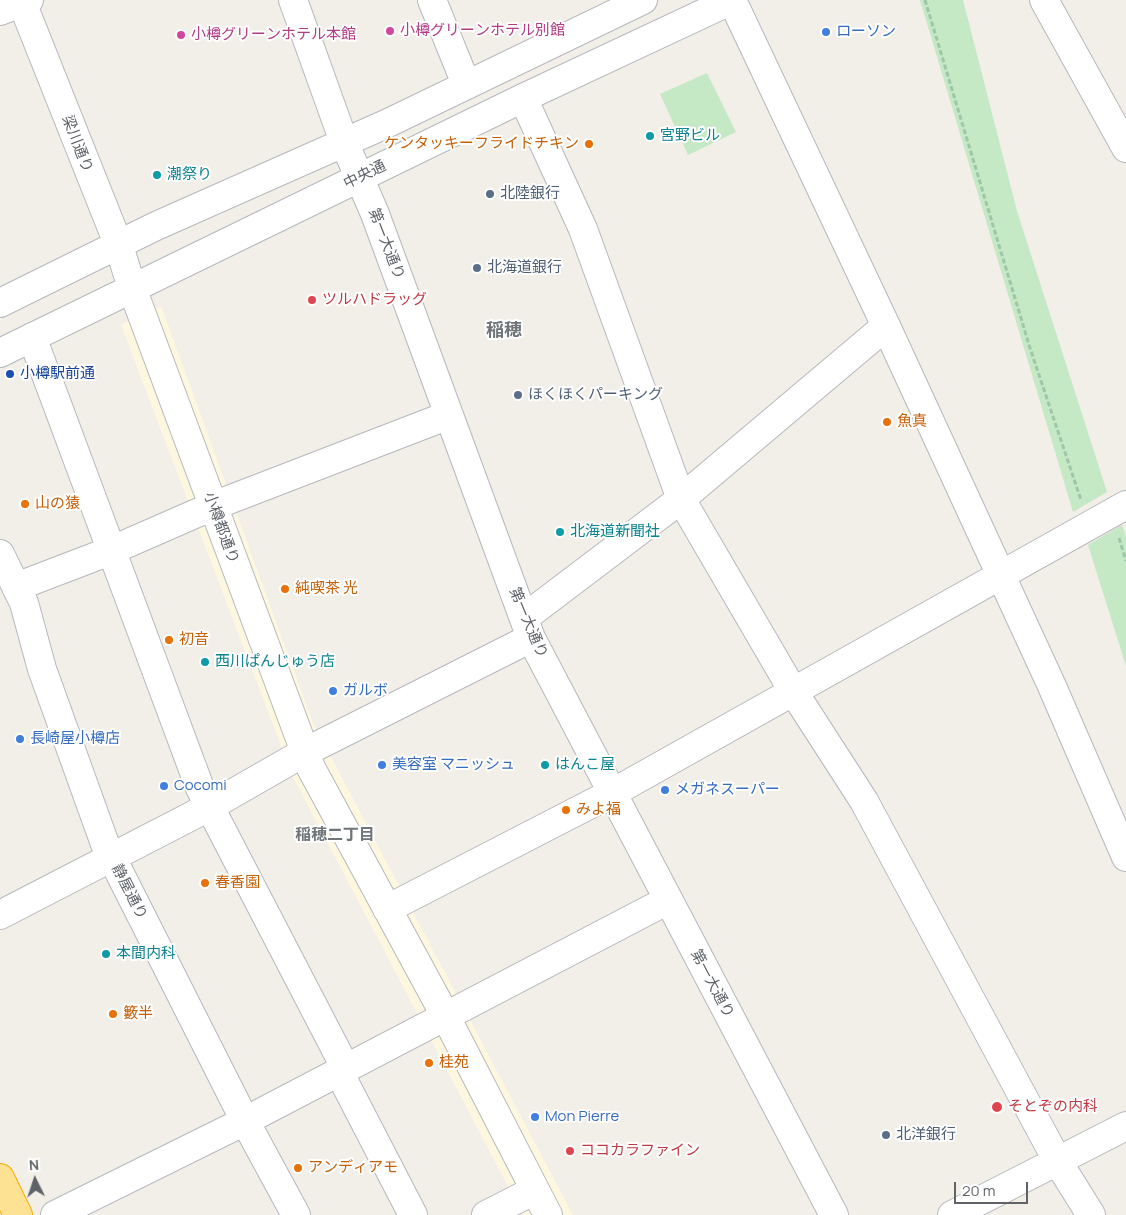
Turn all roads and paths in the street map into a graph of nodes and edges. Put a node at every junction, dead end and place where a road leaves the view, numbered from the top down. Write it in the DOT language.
graph roads {
  1 [pos="293,0"];
  2 [pos="432,0"];
  3 [pos="643,0"];
  4 [pos="732,0"];
  5 [pos="925,0"];
  6 [pos="1044,0"];
  7 [pos="18,3"];
  8 [pos="466,84"];
  9 [pos="523,98"];
  10 [pos="344,142"];
  11 [pos="1126,148"];
  12 [pos="359,179"];
  13 [pos="119,246"];
  14 [pos="132,288"];
  15 [pos="0,303"];
  16 [pos="886,326"];
  17 [pos="32,337"];
  18 [pos="0,353"];
  19 [pos="449,415"];
  20 [pos="681,498"];
  21 [pos="213,506"];
  22 [pos="1115,511"];
  23 [pos="110,551"];
  24 [pos="0,554"];
  25 [pos="1126,561"];
  26 [pos="1000,574"];
  27 [pos="16,587"];
  28 [pos="528,628"];
  29 [pos="793,692"];
  30 [pos="308,760"];
  31 [pos="614,792"];
  32 [pos="209,807"];
  33 [pos="111,856"];
  34 [pos="1126,857"];
  35 [pos="668,900"];
  36 [pos="388,909"];
  37 [pos="0,915"];
  38 [pos="446,1017"];
  39 [pos="343,1071"];
  40 [pos="245,1121"];
  41 [pos="1126,1126"];
  42 [pos="1058,1162"];
  43 [pos="0,1178"];
  44 [pos="535,1190"];
  45 [pos="18,1215"];
  46 [pos="55,1215"];
  47 [pos="296,1215"];
  48 [pos="413,1215"];
  49 [pos="486,1215"];
  50 [pos="548,1215"];
  51 [pos="834,1215"];
  52 [pos="952,1215"];
  53 [pos="1091,1215"];
  1 -- 10 [label="street, 第一大通り"];
  2 -- 8 [label="street"];
  3 -- 8 [label="street"];
  4 -- 9 [label="street, 中央通"];
  4 -- 16 [label="street"];
  5 -- 22 [label="path"];
  6 -- 11 [label="street"];
  7 -- 13 [label="street, 梁川通り"];
  8 -- 10 [label="street"];
  9 -- 12 [label="street, 中央通"];
  9 -- 20 [label="street"];
  10 -- 12 [label="street, 第一大通り"];
  10 -- 13 [label="street"];
  12 -- 14 [label="street, 中央通"];
  12 -- 19 [label="street, 第一大通り"];
  13 -- 14 [label="street, 梁川通り"];
  13 -- 15 [label="street"];
  14 -- 17 [label="street, 中央通"];
  14 -- 21 [label="street, 小樽都通り"];
  16 -- 20 [label="street"];
  16 -- 26 [label="street"];
  17 -- 18 [label="street, 中央通"];
  17 -- 23 [label="street"];
  19 -- 21 [label="street"];
  19 -- 28 [label="street, 第一大通り"];
  20 -- 28 [label="street"];
  20 -- 29 [label="street"];
  21 -- 23 [label="street"];
  21 -- 30 [label="street, 小樽都通り"];
  22 -- 25 [label="path"];
  22 -- 26 [label="street"];
  23 -- 27 [label="street"];
  23 -- 32 [label="street"];
  24 -- 27 [label="street, 静屋通り"];
  26 -- 29 [label="street"];
  26 -- 34 [label="street"];
  27 -- 33 [label="street, 静屋通り"];
  28 -- 30 [label="street"];
  28 -- 31 [label="street, 第一大通り"];
  29 -- 31 [label="street"];
  29 -- 42 [label="street"];
  30 -- 32 [label="street"];
  30 -- 36 [label="street, 小樽都通り"];
  31 -- 35 [label="street, 第一大通り"];
  31 -- 36 [label="street"];
  32 -- 33 [label="street"];
  32 -- 39 [label="street"];
  33 -- 37 [label="street"];
  33 -- 40 [label="street, 静屋通り"];
  35 -- 38 [label="street"];
  35 -- 51 [label="street, 第一大通り"];
  36 -- 38 [label="street, 小樽都通り"];
  38 -- 39 [label="street"];
  38 -- 44 [label="street, 小樽都通り"];
  39 -- 40 [label="street"];
  39 -- 48 [label="street"];
  40 -- 46 [label="street"];
  40 -- 47 [label="street, 静屋通り"];
  41 -- 42 [label="street"];
  42 -- 52 [label="street"];
  42 -- 53 [label="street"];
  43 -- 45 [label="highway"];
  44 -- 49 [label="street"];
  44 -- 50 [label="street, 小樽都通り"];
}
